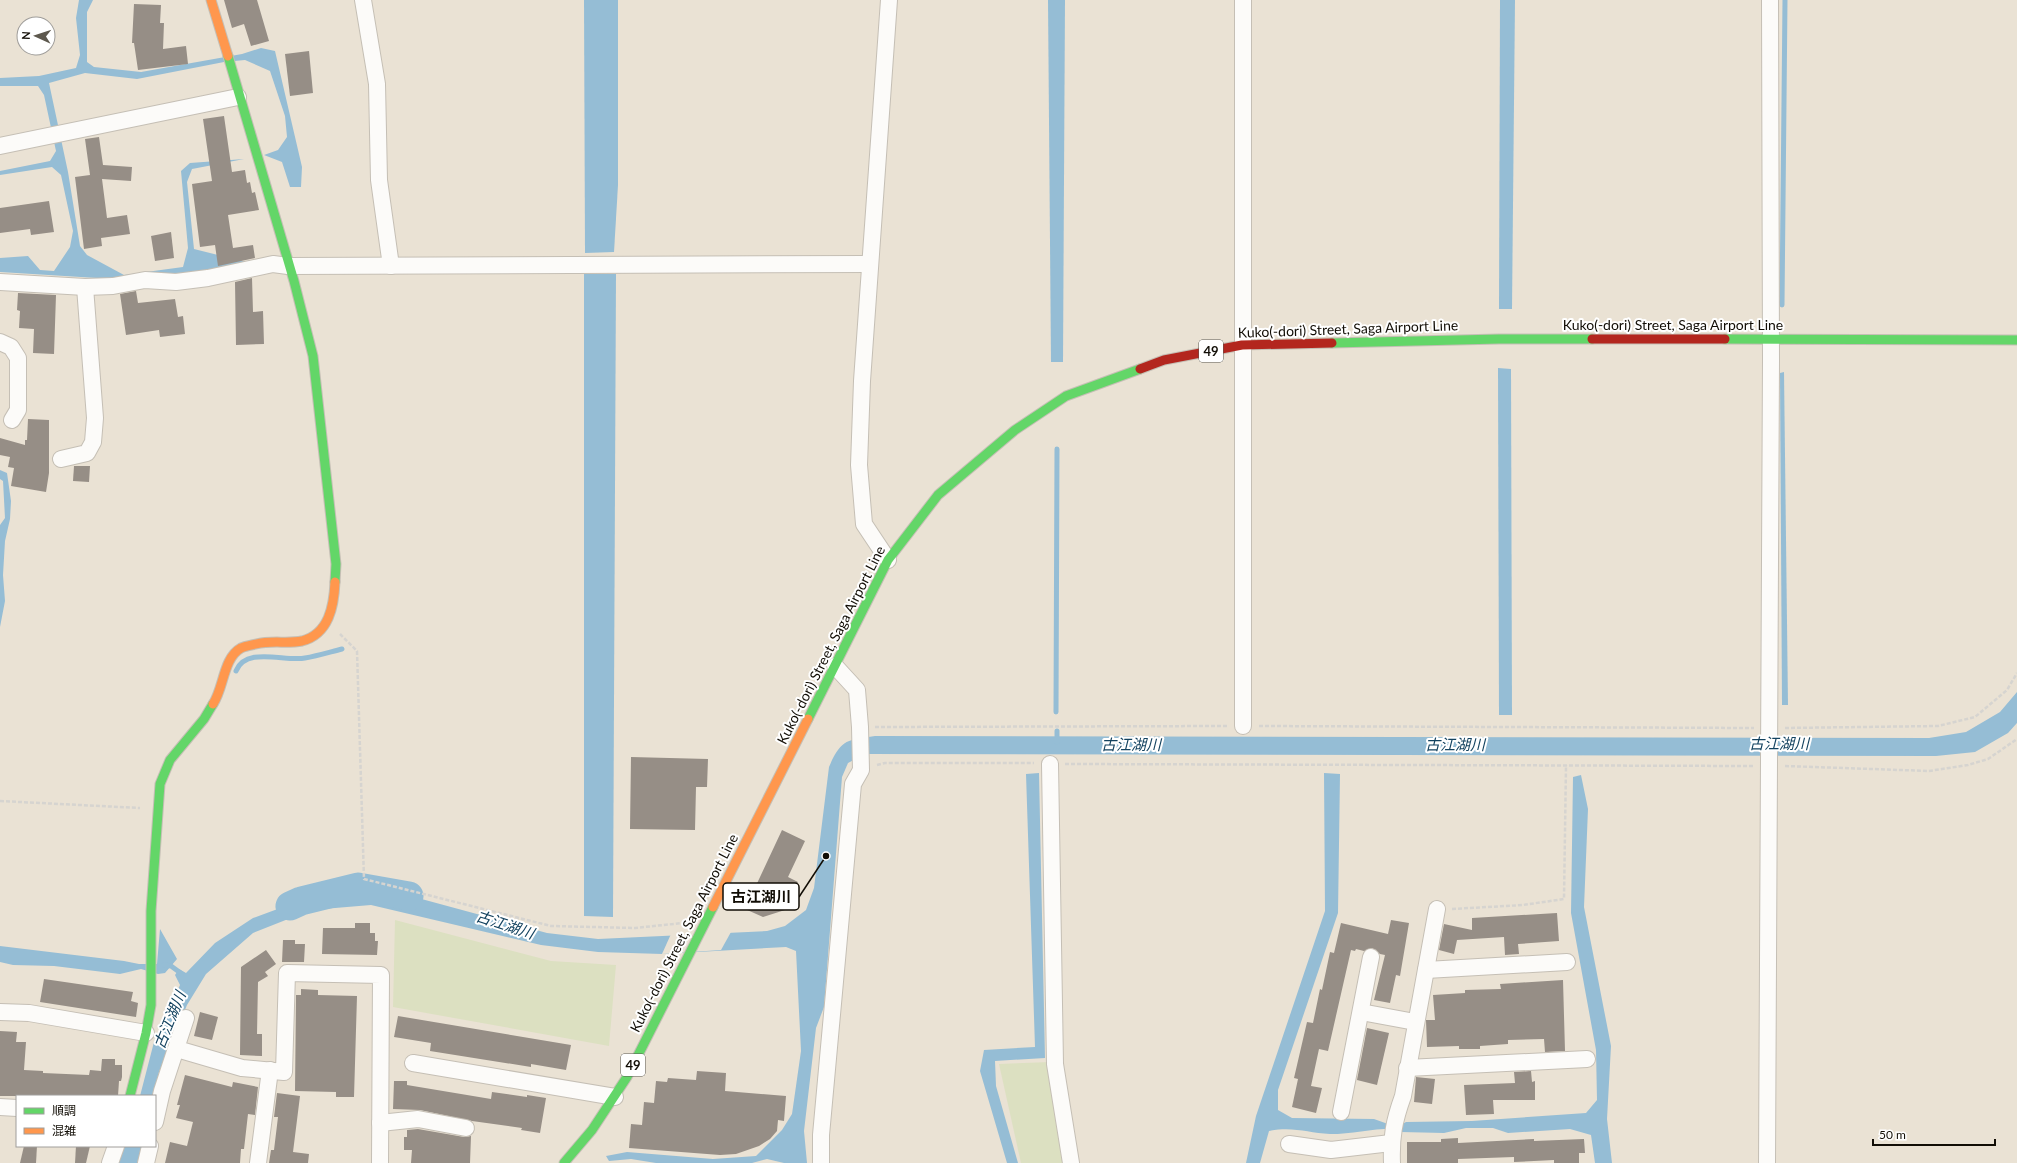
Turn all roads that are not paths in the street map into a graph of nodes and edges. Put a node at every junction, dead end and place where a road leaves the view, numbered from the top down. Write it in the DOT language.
graph roads {
  1 [pos="211,0"];
  2 [pos="363,0"];
  3 [pos="889,0"];
  4 [pos="1243,0"];
  5 [pos="1770,0"];
  6 [pos="238,97"];
  7 [pos="0,146"];
  8 [pos="870,264"];
  9 [pos="288,266"];
  10 [pos="391,266"];
  11 [pos="0,282"];
  12 [pos="85,287"];
  13 [pos="1771,340"];
  14 [pos="2017,340"];
  15 [pos="0,342"];
  16 [pos="1242,345"];
  17 [pos="12,420"];
  18 [pos="61,460"];
  19 [pos="888,560"];
  20 [pos="835,666"];
  21 [pos="1243,726"];
  22 [pos="1050,764"];
  23 [pos="1437,909"];
  24 [pos="1371,957"];
  25 [pos="1568,962"];
  26 [pos="1426,970"];
  27 [pos="0,1012"];
  28 [pos="1361,1012"];
  29 [pos="186,1018"];
  30 [pos="1415,1022"];
  31 [pos="146,1033"];
  32 [pos="177,1049"];
  33 [pos="1587,1059"];
  34 [pos="413,1063"];
  35 [pos="1407,1068"];
  36 [pos="270,1070"];
  37 [pos="130,1095"];
  38 [pos="615,1097"];
  39 [pos="0,1107"];
  40 [pos="16,1108"];
  41 [pos="1341,1112"];
  42 [pos="156,1118"];
  43 [pos="380,1123"];
  44 [pos="466,1128"];
  45 [pos="1392,1133"];
  46 [pos="1289,1144"];
  47 [pos="116,1147"];
  48 [pos="150,1147"];
  49 [pos="110,1163"];
  50 [pos="146,1163"];
  51 [pos="258,1163"];
  52 [pos="380,1163"];
  53 [pos="564,1163"];
  54 [pos="822,1163"];
  55 [pos="1071,1163"];
  56 [pos="1392,1163"];
  57 [pos="1767,1163"];
  1 -- 6 [label="main road"];
  2 -- 10 [label="street"];
  3 -- 8 [label="street"];
  4 -- 16 [label="street"];
  5 -- 13 [label="street"];
  6 -- 7 [label="street"];
  6 -- 9 [label="main road"];
  8 -- 10 [label="street"];
  8 -- 19 [label="street"];
  9 -- 10 [label="street"];
  9 -- 12 [label="street"];
  9 -- 31 [label="main road"];
  11 -- 12 [label="street"];
  12 -- 18 [label="street"];
  13 -- 14 [label="main road, Kuko(-dori) Street, Saga Airport Line / 49"];
  13 -- 16 [label="main road, Kuko(-dori) Street, Saga Airport Line / 49"];
  13 -- 57 [label="street"];
  15 -- 17 [label="street"];
  16 -- 19 [label="main road, Kuko(-dori) Street, Saga Airport Line / 49"];
  16 -- 21 [label="street"];
  19 -- 20 [label="main road, Kuko(-dori) Street, Saga Airport Line / 49"];
  20 -- 38 [label="main road, Kuko(-dori) Street, Saga Airport Line / 49"];
  20 -- 54 [label="street"];
  22 -- 55 [label="street"];
  23 -- 26 [label="street"];
  24 -- 28 [label="street"];
  25 -- 26 [label="street"];
  26 -- 30 [label="street"];
  27 -- 31 [label="street"];
  28 -- 30 [label="street"];
  28 -- 41 [label="street"];
  29 -- 32 [label="street"];
  30 -- 35 [label="street"];
  31 -- 37 [label="main road"];
  32 -- 36 [label="street"];
  32 -- 42 [label="street"];
  33 -- 35 [label="street"];
  34 -- 38 [label="street"];
  35 -- 45 [label="street"];
  36 -- 43 [label="street"];
  36 -- 51 [label="street"];
  38 -- 53 [label="main road, Kuko(-dori) Street, Saga Airport Line / 49"];
  39 -- 40 [label="street"];
  43 -- 44 [label="street"];
  43 -- 52 [label="street"];
  45 -- 46 [label="street"];
  45 -- 56 [label="street"];
  47 -- 49 [label="street"];
  48 -- 50 [label="street"];
}
